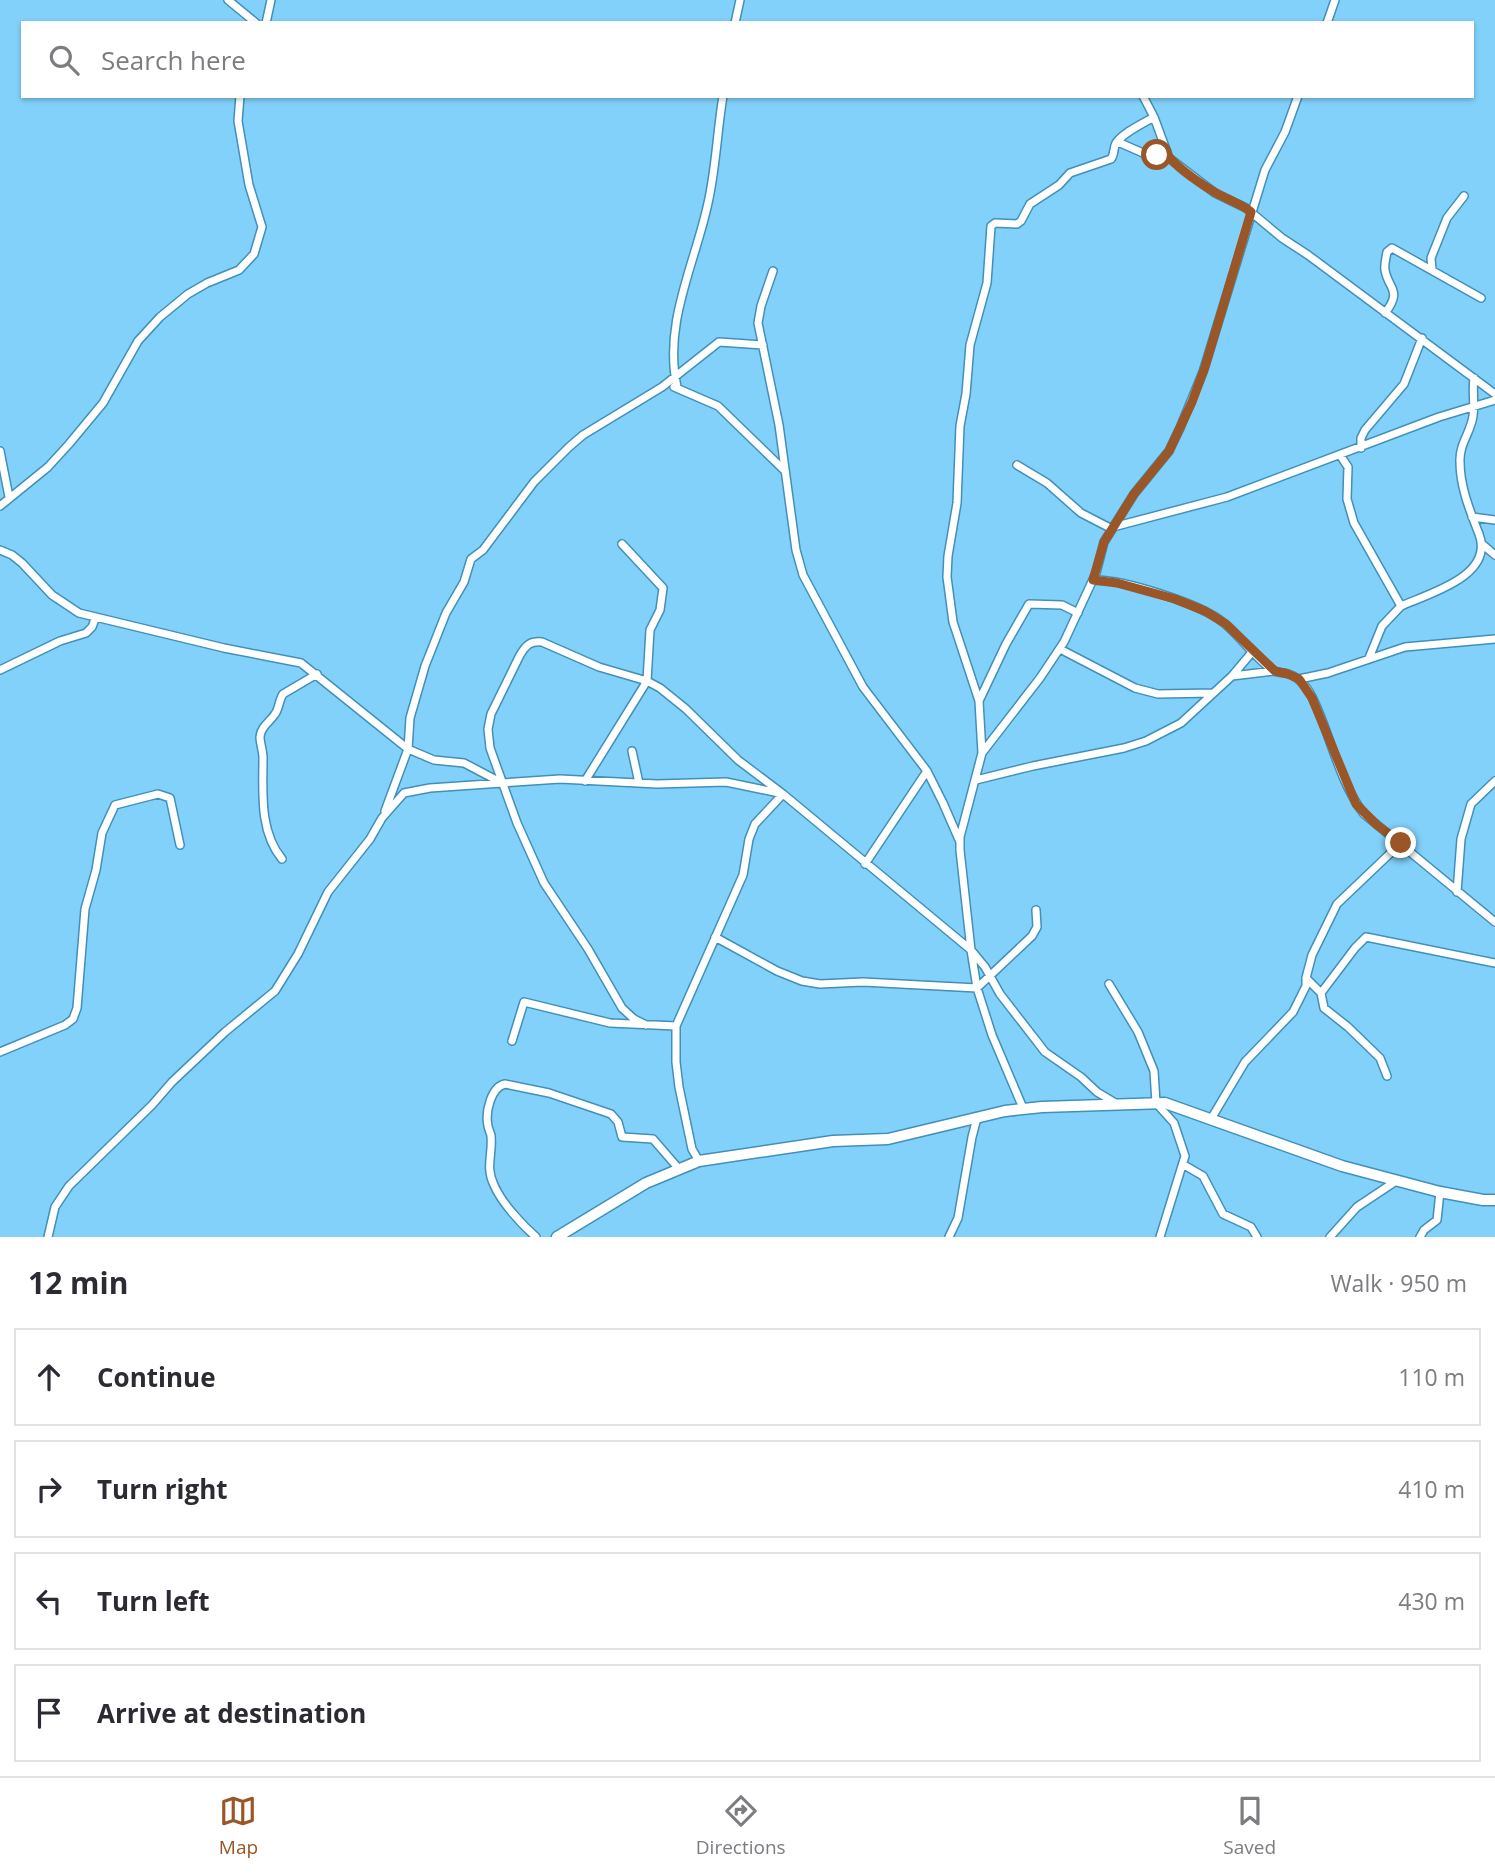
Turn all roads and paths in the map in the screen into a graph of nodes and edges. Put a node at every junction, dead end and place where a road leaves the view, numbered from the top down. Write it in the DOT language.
graph roads {
  1 [pos="228,0"];
  2 [pos="271,0"];
  3 [pos="740,0"];
  4 [pos="1335,0"];
  5 [pos="254,21"];
  6 [pos="266,21"];
  7 [pos="735,21"];
  8 [pos="1327,21"];
  9 [pos="240,98"];
  10 [pos="723,98"];
  11 [pos="1144,98"];
  12 [pos="1297,98"];
  13 [pos="1154,117"];
  14 [pos="1118,142"];
  15 [pos="1167,154"];
  16 [pos="1464,196"];
  17 [pos="1251,212"];
  18 [pos="1432,269"];
  19 [pos="773,271"];
  20 [pos="1481,298"];
  21 [pos="1385,313"];
  22 [pos="1422,338"];
  23 [pos="763,345"];
  24 [pos="675,377"];
  25 [pos="1474,378"];
  26 [pos="662,387"];
  27 [pos="677,387"];
  28 [pos="1495,394"];
  29 [pos="1495,400"];
  30 [pos="1474,406"];
  31 [pos="1361,448"];
  32 [pos="0,451"];
  33 [pos="1340,454"];
  34 [pos="1017,465"];
  35 [pos="786,471"];
  36 [pos="9,498"];
  37 [pos="0,506"];
  38 [pos="1472,517"];
  39 [pos="1495,520"];
  40 [pos="1112,528"];
  41 [pos="622,544"];
  42 [pos="1482,544"];
  43 [pos="0,550"];
  44 [pos="1495,555"];
  45 [pos="1093,580"];
  46 [pos="1401,606"];
  47 [pos="1078,613"];
  48 [pos="95,619"];
  49 [pos="1495,639"];
  50 [pos="1060,649"];
  51 [pos="1253,651"];
  52 [pos="1369,658"];
  53 [pos="0,670"];
  54 [pos="1275,671"];
  55 [pos="317,674"];
  56 [pos="1232,676"];
  57 [pos="1299,679"];
  58 [pos="647,681"];
  59 [pos="1213,693"];
  60 [pos="979,701"];
  61 [pos="408,749"];
  62 [pos="632,751"];
  63 [pos="982,753"];
  64 [pos="926,771"];
  65 [pos="976,780"];
  66 [pos="585,781"];
  67 [pos="1495,782"];
  68 [pos="639,783"];
  69 [pos="502,784"];
  70 [pos="783,794"];
  71 [pos="382,818"];
  72 [pos="960,842"];
  73 [pos="1401,843"];
  74 [pos="180,845"];
  75 [pos="282,859"];
  76 [pos="865,864"];
  77 [pos="1457,891"];
  78 [pos="1036,910"];
  79 [pos="1495,922"];
  80 [pos="715,937"];
  81 [pos="971,950"];
  82 [pos="1495,963"];
  83 [pos="989,975"];
  84 [pos="1306,978"];
  85 [pos="1109,984"];
  86 [pos="978,988"];
  87 [pos="1321,993"];
  88 [pos="646,1025"];
  89 [pos="676,1026"];
  90 [pos="512,1041"];
  91 [pos="0,1052"];
  92 [pos="1387,1076"];
  93 [pos="1156,1102"];
  94 [pos="1117,1104"];
  95 [pos="1023,1108"];
  96 [pos="978,1118"];
  97 [pos="1211,1119"];
  98 [pos="699,1161"];
  99 [pos="1184,1165"];
  100 [pos="679,1169"];
  101 [pos="1396,1181"];
  102 [pos="1440,1192"];
  103 [pos="1495,1200"];
  104 [pos="48,1237"];
  105 [pos="536,1237"];
  106 [pos="557,1237"];
  107 [pos="949,1237"];
  108 [pos="1160,1237"];
  109 [pos="1256,1237"];
  110 [pos="1330,1237"];
  111 [pos="1420,1237"];
  1 -- 5 [label="street"];
  2 -- 6 [label="street"];
  3 -- 7 [label="street"];
  4 -- 8 [label="street"];
  9 -- 36 [label="street"];
  10 -- 24 [label="street"];
  11 -- 13 [label="street"];
  12 -- 17 [label="street"];
  13 -- 14 [label="street"];
  13 -- 15 [label="street"];
  14 -- 15 [label="street"];
  14 -- 60 [label="street"];
  15 -- 17 [label="street"];
  16 -- 18 [label="street"];
  17 -- 21 [label="street"];
  17 -- 40 [label="street"];
  18 -- 20 [label="street"];
  18 -- 21 [label="street"];
  19 -- 23 [label="street"];
  21 -- 22 [label="street"];
  22 -- 25 [label="street"];
  22 -- 31 [label="street"];
  23 -- 24 [label="street"];
  23 -- 35 [label="street"];
  24 -- 26 [label="street"];
  24 -- 27 [label="street"];
  25 -- 28 [label="street"];
  25 -- 30 [label="street"];
  26 -- 27 [label="street"];
  26 -- 61 [label="street"];
  27 -- 35 [label="street"];
  29 -- 30 [label="street"];
  30 -- 31 [label="street"];
  30 -- 38 [label="street"];
  31 -- 33 [label="street"];
  32 -- 36 [label="street"];
  33 -- 40 [label="street"];
  33 -- 46 [label="street"];
  34 -- 40 [label="street"];
  35 -- 64 [label="street"];
  36 -- 37 [label="street"];
  38 -- 39 [label="street"];
  38 -- 42 [label="street"];
  40 -- 45 [label="street"];
  41 -- 58 [label="street"];
  42 -- 44 [label="street"];
  42 -- 46 [label="street"];
  43 -- 48 [label="street"];
  45 -- 47 [label="street"];
  45 -- 51 [label="street"];
  46 -- 52 [label="street"];
  47 -- 50 [label="street"];
  47 -- 60 [label="street"];
  48 -- 53 [label="street"];
  48 -- 55 [label="street"];
  49 -- 52 [label="street"];
  50 -- 59 [label="street"];
  50 -- 63 [label="street"];
  51 -- 54 [label="street"];
  51 -- 56 [label="street"];
  52 -- 57 [label="street"];
  54 -- 56 [label="street"];
  54 -- 57 [label="street"];
  55 -- 61 [label="street"];
  55 -- 75 [label="street"];
  56 -- 59 [label="street"];
  57 -- 73 [label="street"];
  58 -- 66 [label="street"];
  58 -- 69 [label="street"];
  58 -- 70 [label="street"];
  59 -- 65 [label="street"];
  60 -- 63 [label="street"];
  61 -- 69 [label="street"];
  61 -- 71 [label="street"];
  62 -- 68 [label="street"];
  63 -- 65 [label="street"];
  64 -- 72 [label="street"];
  64 -- 76 [label="street"];
  65 -- 72 [label="street"];
  66 -- 68 [label="street"];
  66 -- 69 [label="street"];
  67 -- 77 [label="street"];
  68 -- 70 [label="street"];
  69 -- 71 [label="street"];
  69 -- 88 [label="street"];
  70 -- 76 [label="street"];
  70 -- 80 [label="street"];
  71 -- 104 [label="street"];
  72 -- 81 [label="street"];
  73 -- 77 [label="street"];
  73 -- 84 [label="street"];
  74 -- 91 [label="street"];
  76 -- 81 [label="street"];
  77 -- 79 [label="street"];
  78 -- 83 [label="street"];
  80 -- 86 [label="street"];
  80 -- 89 [label="street"];
  81 -- 83 [label="street"];
  81 -- 86 [label="street"];
  82 -- 87 [label="street"];
  83 -- 86 [label="street"];
  83 -- 94 [label="street"];
  84 -- 87 [label="street"];
  84 -- 97 [label="street"];
  85 -- 93 [label="street"];
  86 -- 95 [label="street"];
  87 -- 92 [label="street"];
  88 -- 89 [label="street"];
  88 -- 90 [label="street"];
  89 -- 98 [label="street"];
  93 -- 94 [label="street"];
  93 -- 97 [label="street"];
  93 -- 99 [label="street"];
  94 -- 95 [label="street"];
  95 -- 96 [label="street"];
  96 -- 98 [label="street"];
  96 -- 107 [label="street"];
  97 -- 101 [label="street"];
  98 -- 100 [label="street"];
  99 -- 108 [label="street"];
  99 -- 109 [label="street"];
  100 -- 105 [label="street"];
  100 -- 106 [label="street"];
  101 -- 102 [label="street"];
  101 -- 110 [label="street"];
  102 -- 103 [label="street"];
  102 -- 111 [label="street"];
}
